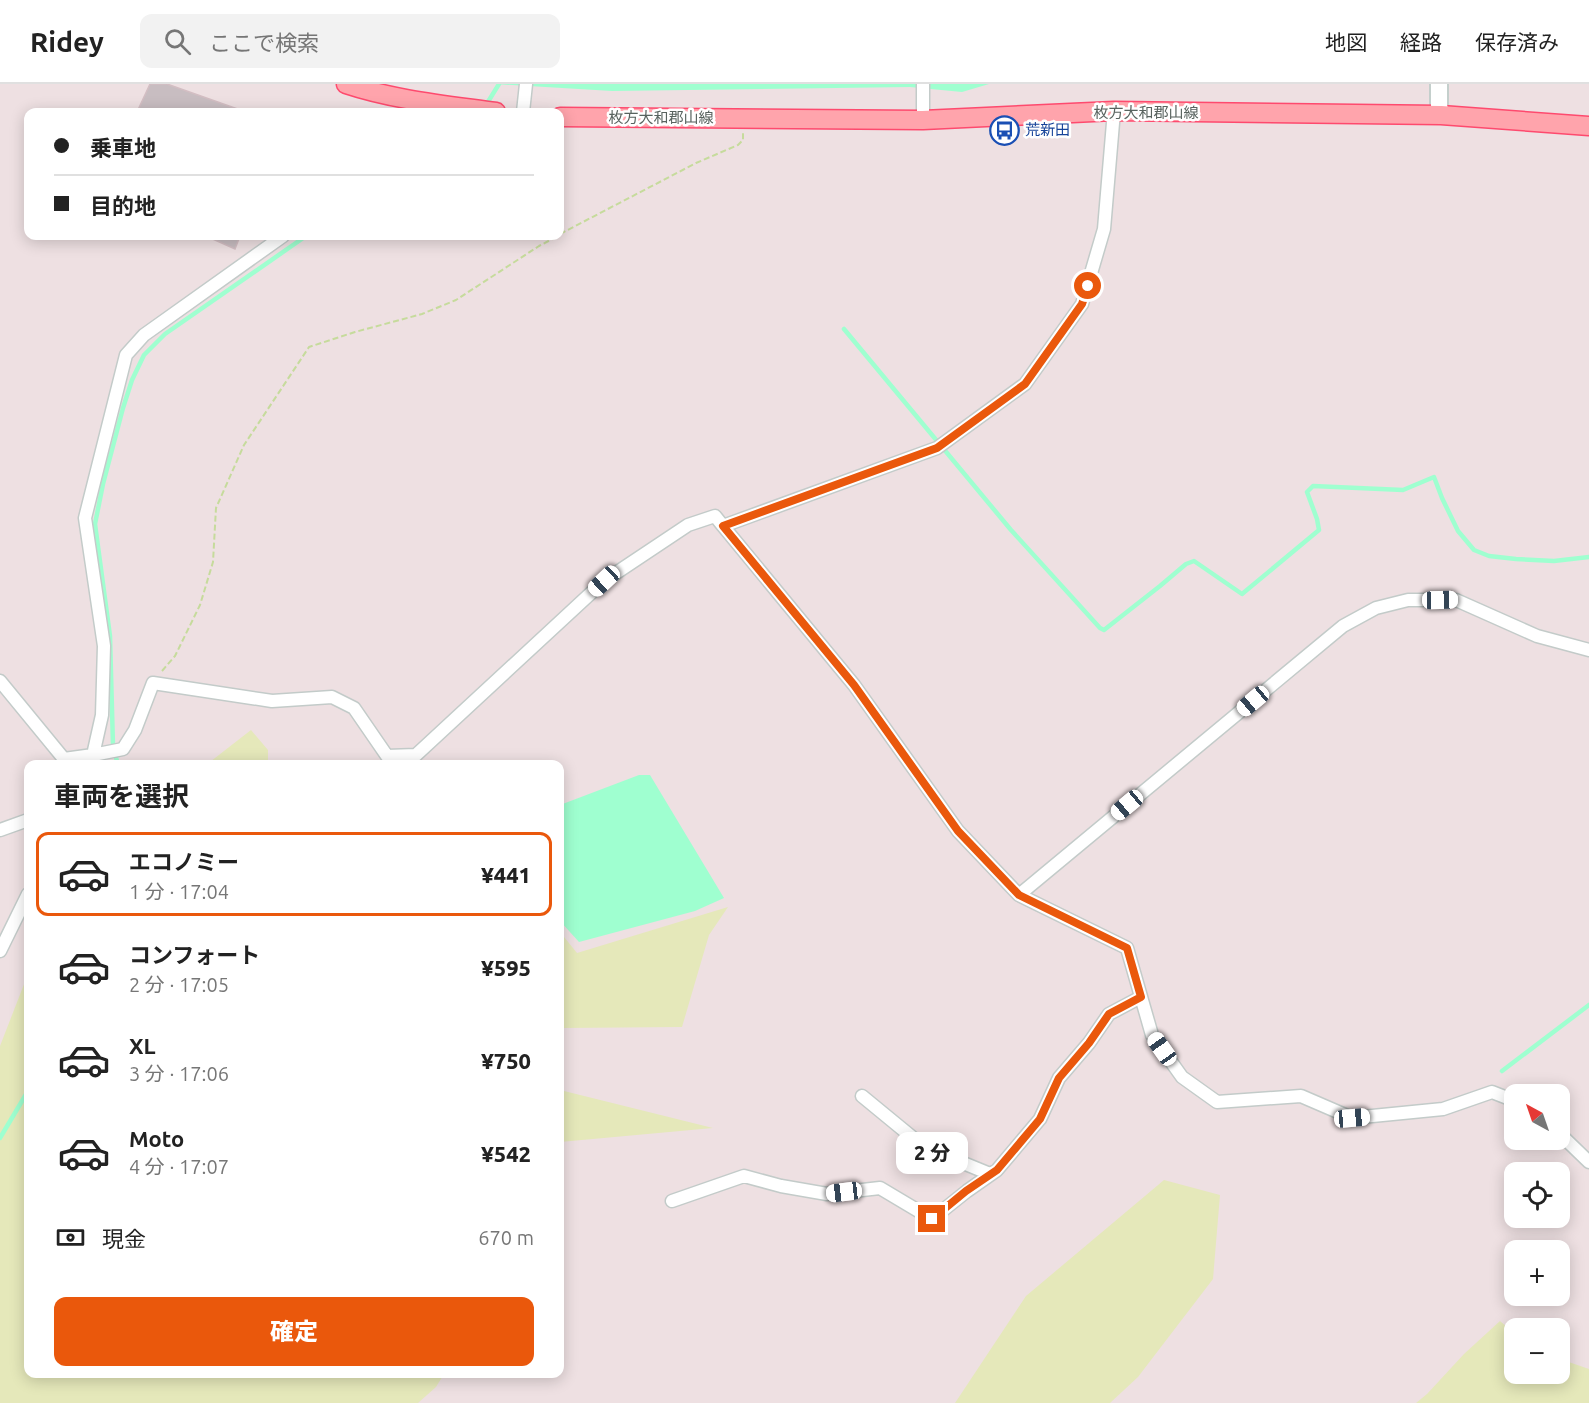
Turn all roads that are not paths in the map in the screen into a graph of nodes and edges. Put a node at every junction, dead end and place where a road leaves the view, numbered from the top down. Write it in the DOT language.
graph roads {
  1 [pos="346,84"];
  2 [pos="526,84"];
  3 [pos="923,84"];
  4 [pos="1439,84"];
  5 [pos="524,107"];
  6 [pos="459,108"];
  7 [pos="1440,110"];
  8 [pos="1114,111"];
  9 [pos="564,117"];
  10 [pos="923,120"];
  11 [pos="1589,126"];
  12 [pos="277,240"];
  13 [pos="723,526"];
  14 [pos="1589,650"];
  15 [pos="0,681"];
  16 [pos="90,760"];
  17 [pos="387,760"];
  18 [pos="393,760"];
  19 [pos="24,821"];
  20 [pos="0,830"];
  21 [pos="1019,895"];
  22 [pos="24,902"];
  23 [pos="0,951"];
  24 [pos="1141,997"];
  25 [pos="862,1096"];
  26 [pos="1504,1097"];
  27 [pos="1570,1144"];
  28 [pos="1589,1162"];
  29 [pos="990,1174"];
  30 [pos="672,1201"];
  1 -- 6 [label="main road"];
  2 -- 5 [label="street"];
  3 -- 10 [label="street"];
  4 -- 7 [label="street"];
  7 -- 8 [label="main road, 枚方大和郡山線"];
  7 -- 11 [label="main road, 枚方大和郡山線"];
  8 -- 10 [label="main road, 枚方大和郡山線"];
  8 -- 13 [label="street"];
  9 -- 10 [label="main road, 枚方大和郡山線"];
  12 -- 16 [label="street"];
  13 -- 18 [label="street"];
  13 -- 21 [label="street"];
  14 -- 21 [label="street"];
  15 -- 16 [label="street"];
  16 -- 17 [label="street"];
  19 -- 20 [label="street"];
  21 -- 24 [label="street"];
  22 -- 23 [label="street"];
  24 -- 26 [label="street"];
  24 -- 29 [label="street"];
  25 -- 29 [label="street"];
  27 -- 28 [label="street"];
  29 -- 30 [label="street"];
}
